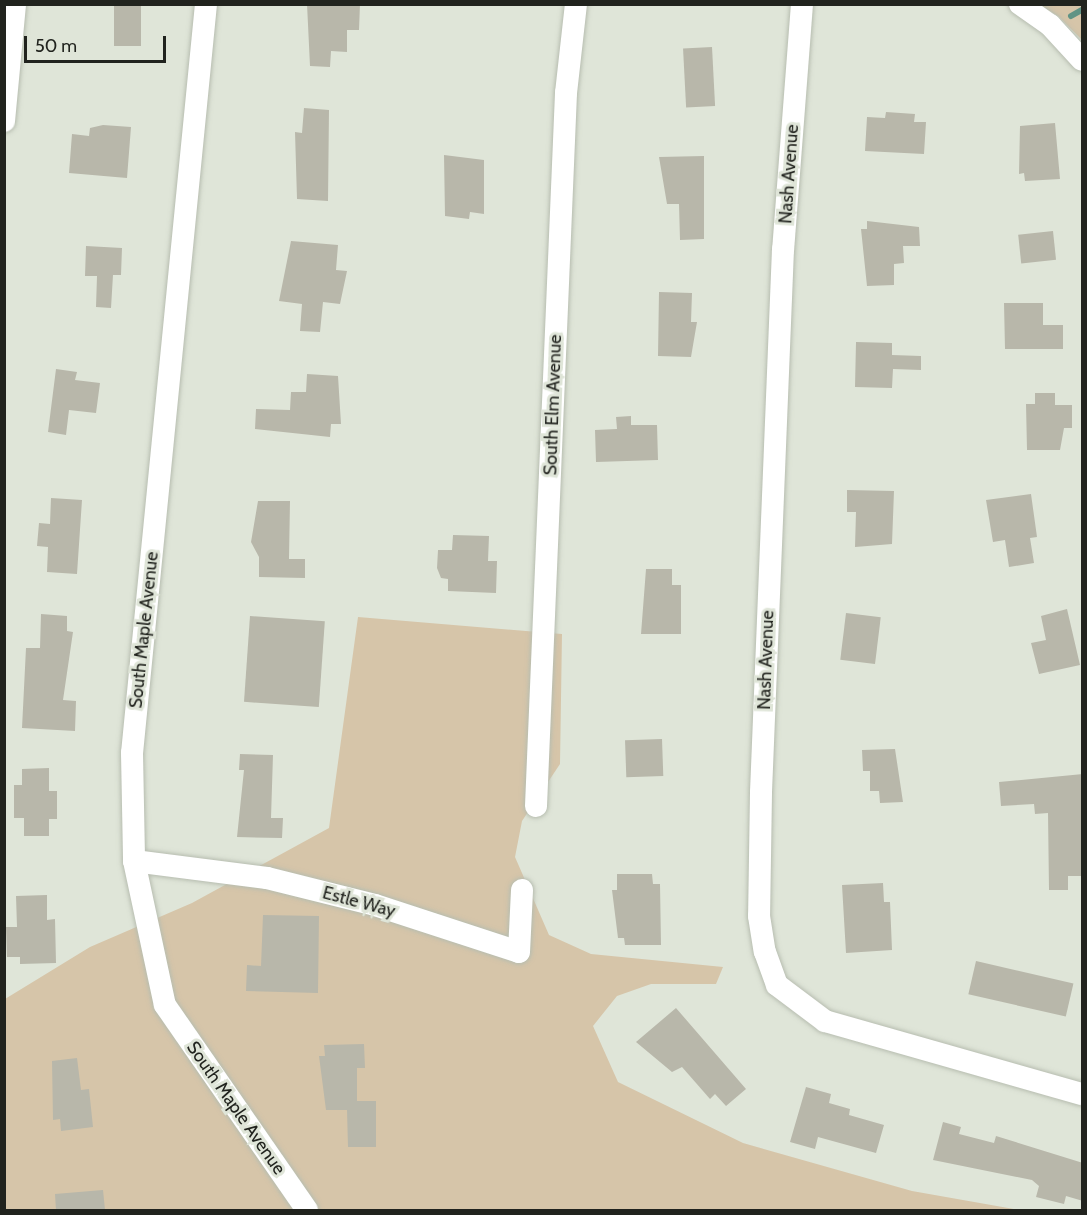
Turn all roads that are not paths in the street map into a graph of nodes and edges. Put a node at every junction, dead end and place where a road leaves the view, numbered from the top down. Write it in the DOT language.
graph roads {
  1 [pos="15,4"];
  2 [pos="206,4"];
  3 [pos="576,4"];
  4 [pos="802,4"];
  5 [pos="1020,4"];
  6 [pos="1083,60"];
  7 [pos="4,121"];
  8 [pos="536,806"];
  9 [pos="134,861"];
  10 [pos="522,890"];
  11 [pos="1083,1094"];
  12 [pos="307,1210"];
  1 -- 7 [label="street"];
  2 -- 9 [label="street, South Maple Avenue"];
  3 -- 8 [label="street, South Elm Avenue"];
  4 -- 11 [label="street, Nash Avenue"];
  5 -- 6 [label="street"];
  9 -- 10 [label="street, Estle Way"];
  9 -- 12 [label="street, South Maple Avenue"];
}
